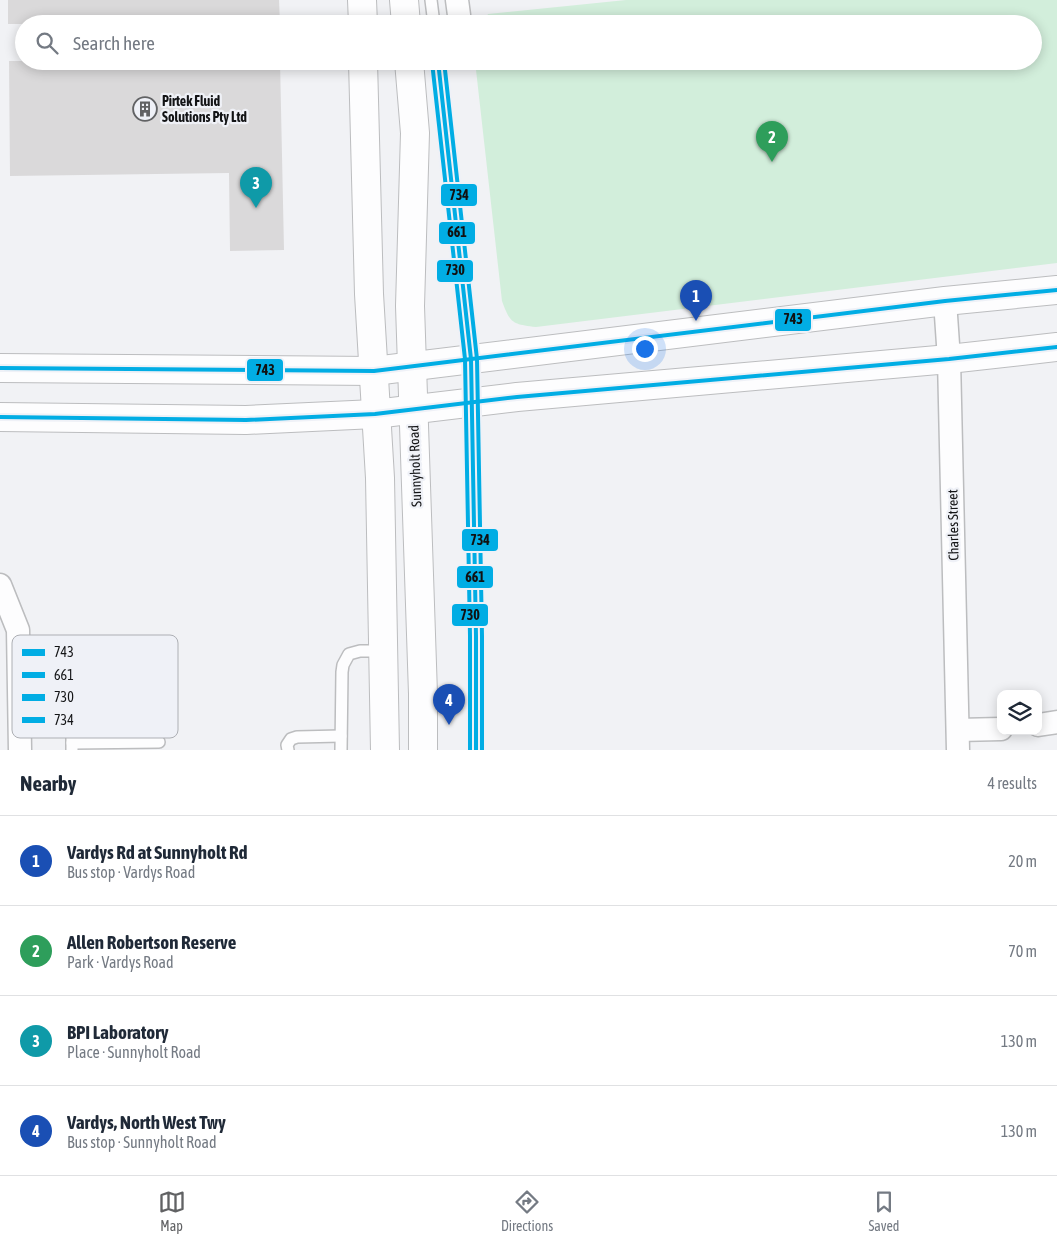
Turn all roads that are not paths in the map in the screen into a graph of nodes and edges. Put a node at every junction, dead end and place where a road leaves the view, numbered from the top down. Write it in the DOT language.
graph roads {
  1 [pos="362,0"];
  2 [pos="404,0"];
  3 [pos="431,0"];
  4 [pos="362,15"];
  5 [pos="405,15"];
  6 [pos="433,15"];
  7 [pos="363,70"];
  8 [pos="410,70"];
  9 [pos="439,70"];
  10 [pos="1057,290"];
  11 [pos="945,301"];
  12 [pos="1057,347"];
  13 [pos="471,359"];
  14 [pos="950,360"];
  15 [pos="0,368"];
  16 [pos="412,368"];
  17 [pos="374,371"];
  18 [pos="473,402"];
  19 [pos="413,410"];
  20 [pos="376,414"];
  21 [pos="0,417"];
  22 [pos="0,585"];
  23 [pos="18,635"];
  24 [pos="383,651"];
  25 [pos="1057,722"];
  26 [pos="1042,724"];
  27 [pos="997,730"];
  28 [pos="341,736"];
  29 [pos="958,740"];
  30 [pos="159,742"];
  31 [pos="72,746"];
  32 [pos="288,750"];
  33 [pos="341,750"];
  34 [pos="385,750"];
  35 [pos="423,750"];
  36 [pos="476,750"];
  1 -- 4 [label="main road"];
  2 -- 5 [label="main road"];
  3 -- 6 [label="lane"];
  7 -- 17 [label="main road"];
  8 -- 16 [label="main road, Sunnyholt Road"];
  9 -- 13 [label="lane"];
  10 -- 11 [label="main road"];
  11 -- 13 [label="main road"];
  11 -- 14 [label="street, Charles Street"];
  12 -- 14 [label="main road"];
  13 -- 16 [label="main road"];
  13 -- 18 [label="lane"];
  14 -- 18 [label="main road"];
  14 -- 29 [label="street, Charles Street"];
  15 -- 17 [label="main road"];
  16 -- 17 [label="main road"];
  16 -- 19 [label="main road, Sunnyholt Road"];
  17 -- 20 [label="main road"];
  18 -- 19 [label="main road"];
  18 -- 36 [label="lane"];
  19 -- 20 [label="main road"];
  19 -- 35 [label="main road, Sunnyholt Road"];
  20 -- 21 [label="main road"];
  20 -- 24 [label="main road"];
  22 -- 23 [label="street"];
  24 -- 28 [label="lane"];
  24 -- 34 [label="main road"];
  25 -- 26 [label="street"];
  27 -- 29 [label="street"];
  28 -- 32 [label="lane"];
  28 -- 33 [label="lane"];
  30 -- 31 [label="lane"];
}
